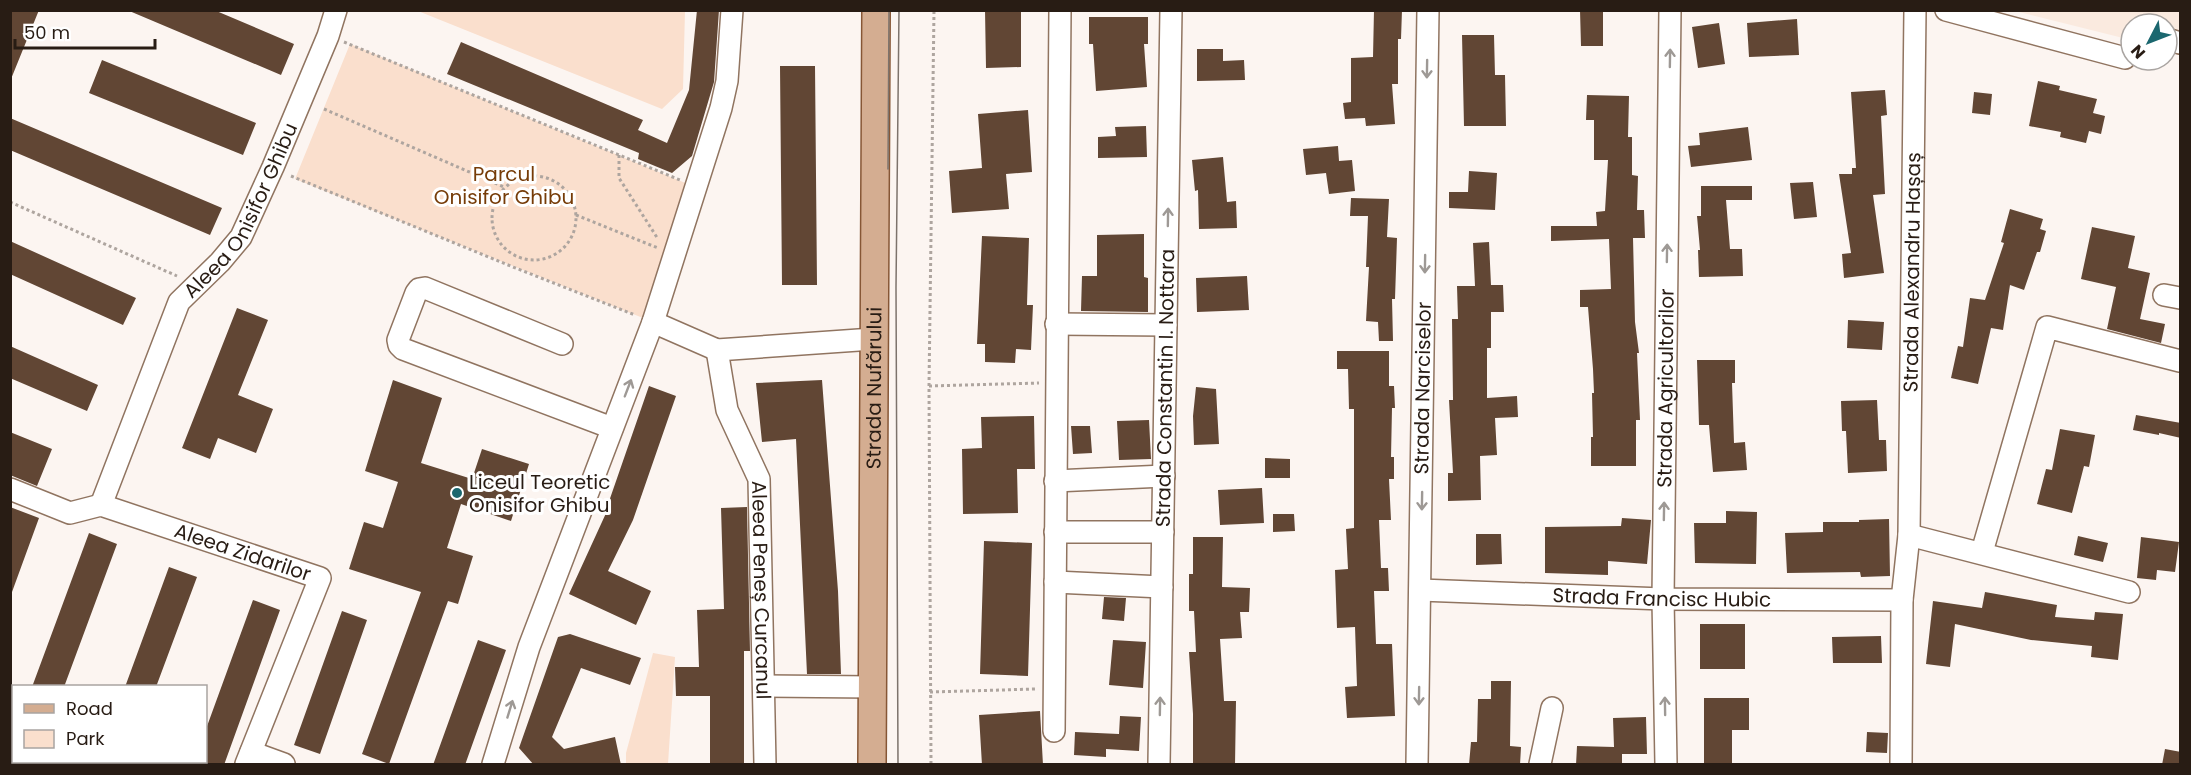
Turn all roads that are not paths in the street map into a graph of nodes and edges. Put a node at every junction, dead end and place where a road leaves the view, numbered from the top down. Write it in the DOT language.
graph roads {
  1 [pos="336,10"];
  2 [pos="732,10"];
  3 [pos="876,10"];
  4 [pos="1060,10"];
  5 [pos="1171,10"];
  6 [pos="1428,10"];
  7 [pos="1670,10"];
  8 [pos="1915,10"];
  9 [pos="1946,10"];
  10 [pos="2119,56"];
  11 [pos="653,322"];
  12 [pos="1056,324"];
  13 [pos="1166,325"];
  14 [pos="873,339"];
  15 [pos="562,344"];
  16 [pos="717,350"];
  17 [pos="2181,361"];
  18 [pos="612,428"];
  19 [pos="1164,476"];
  20 [pos="1055,481"];
  21 [pos="10,489"];
  22 [pos="101,505"];
  23 [pos="1055,532"];
  24 [pos="1163,532"];
  25 [pos="1909,535"];
  26 [pos="1982,552"];
  27 [pos="1055,582"];
  28 [pos="1162,587"];
  29 [pos="1420,590"];
  30 [pos="2129,592"];
  31 [pos="1663,599"];
  32 [pos="1902,600"];
  33 [pos="764,686"];
  34 [pos="873,687"];
  35 [pos="1552,708"];
  36 [pos="1054,731"];
  37 [pos="248,758"];
  38 [pos="284,765"];
  39 [pos="493,765"];
  40 [pos="765,765"];
  41 [pos="872,765"];
  42 [pos="1159,765"];
  43 [pos="1417,765"];
  44 [pos="1540,765"];
  45 [pos="1666,765"];
  46 [pos="1900,765"];
  1 -- 22 [label="street, Aleea Onisifor Ghibu"];
  2 -- 11 [label="street"];
  3 -- 14 [label="main road, Strada Nufărului"];
  4 -- 12 [label="street"];
  13 -- 5 [label="street, Strada Constantin I. Nottara, one-way"];
  6 -- 29 [label="street, Strada Narciselor, one-way"];
  31 -- 7 [label="street, Strada Agricultorilor, one-way"];
  8 -- 25 [label="street, Strada Alexandru Hașaș"];
  9 -- 10 [label="street"];
  11 -- 16 [label="street"];
  18 -- 11 [label="street, one-way"];
  12 -- 13 [label="street"];
  12 -- 20 [label="street"];
  13 -- 19 [label="street, Strada Constantin I. Nottara"];
  14 -- 16 [label="street"];
  14 -- 34 [label="main road, Strada Nufărului"];
  15 -- 18 [label="street"];
  16 -- 33 [label="street, Aleea Peneș Curcanul"];
  17 -- 26 [label="street"];
  39 -- 18 [label="street, one-way"];
  19 -- 20 [label="street"];
  19 -- 24 [label="street, Strada Constantin I. Nottara"];
  20 -- 23 [label="street"];
  21 -- 22 [label="street"];
  22 -- 37 [label="street, Aleea Zidarilor"];
  23 -- 24 [label="street"];
  23 -- 27 [label="street"];
  24 -- 28 [label="street, Strada Constantin I. Nottara"];
  25 -- 26 [label="street"];
  25 -- 32 [label="street, Strada Alexandru Hașaș"];
  26 -- 30 [label="street"];
  27 -- 28 [label="street"];
  27 -- 36 [label="street"];
  42 -- 28 [label="street, Strada Constantin I. Nottara, one-way"];
  29 -- 31 [label="street, Strada Francisc Hubic"];
  29 -- 43 [label="street, Strada Narciselor, one-way"];
  31 -- 32 [label="street, Strada Francisc Hubic"];
  45 -- 31 [label="street, Strada Agricultorilor, one-way"];
  32 -- 46 [label="street, Strada Alexandru Hașaș"];
  33 -- 34 [label="street"];
  33 -- 40 [label="street, Aleea Peneș Curcanul"];
  34 -- 41 [label="main road, Strada Nufărului"];
  35 -- 44 [label="street"];
  37 -- 38 [label="street"];
}
